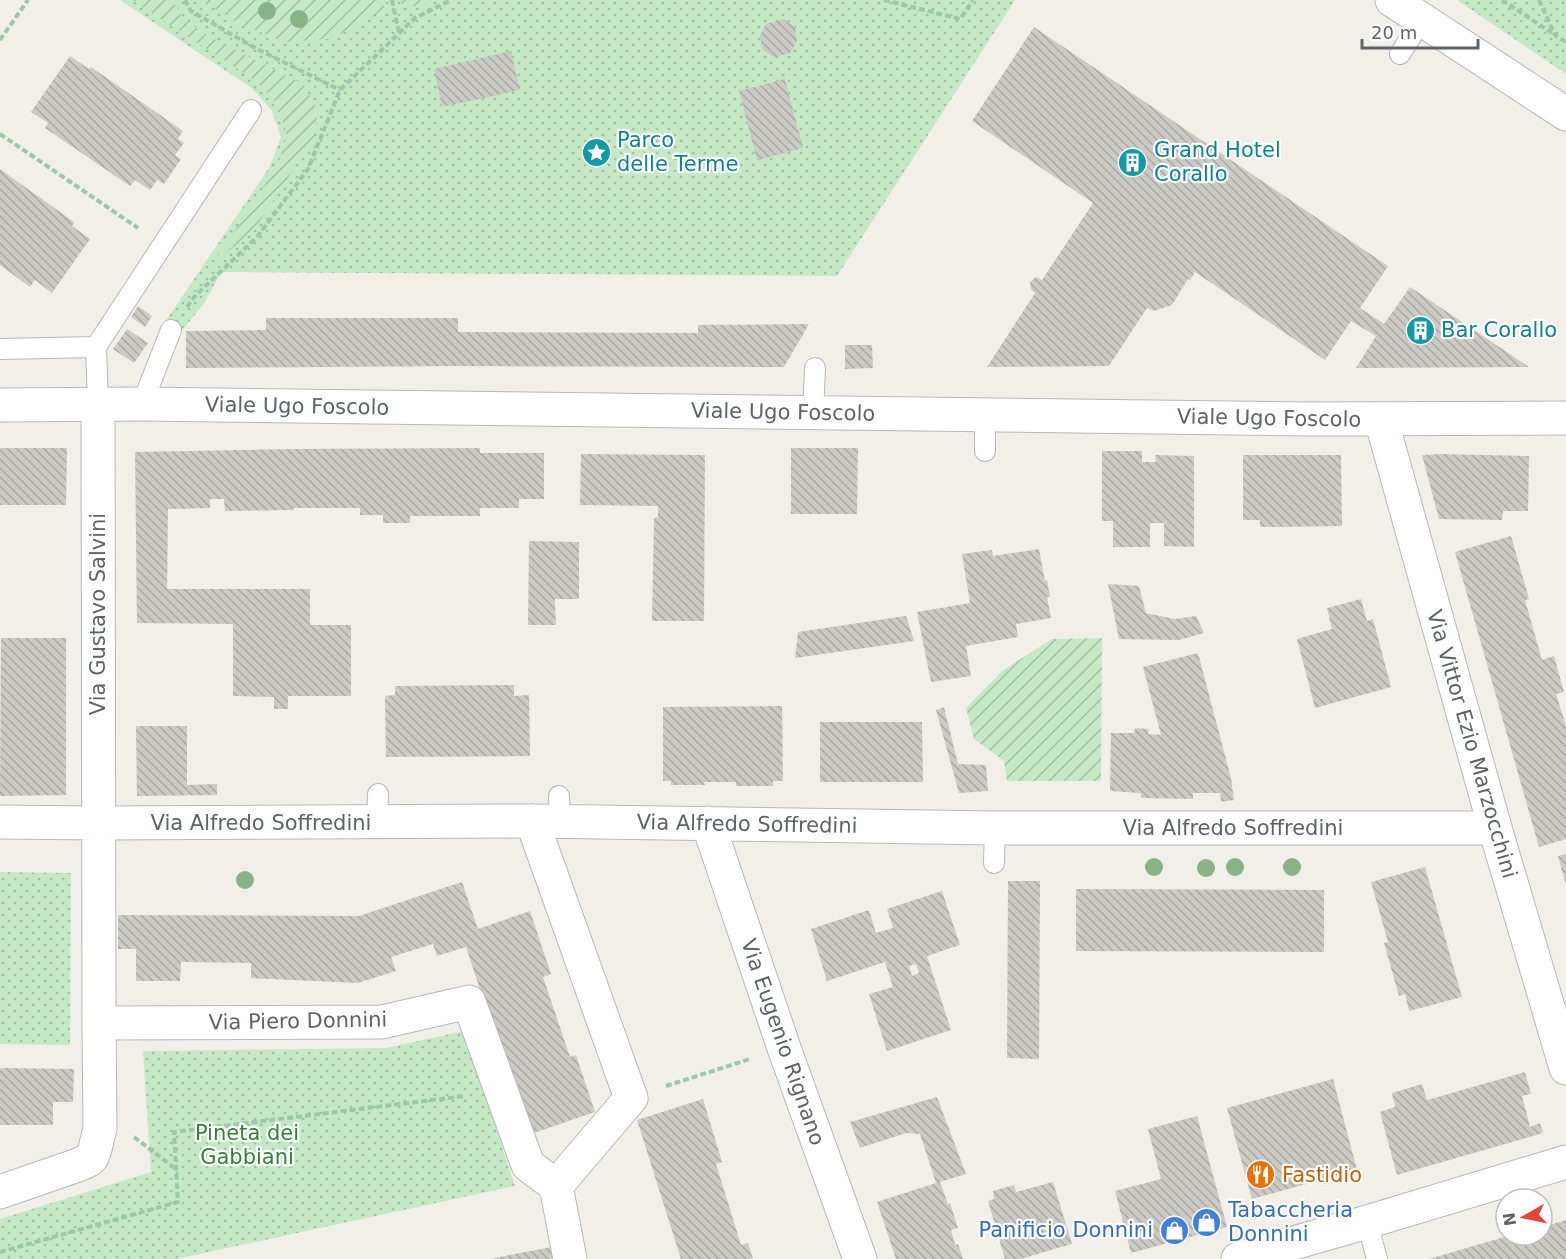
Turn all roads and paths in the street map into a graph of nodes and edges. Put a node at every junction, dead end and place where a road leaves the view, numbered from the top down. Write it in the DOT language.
graph roads {
  1 [pos="28,0"];
  2 [pos="185,0"];
  3 [pos="392,0"];
  4 [pos="451,0"];
  5 [pos="884,0"];
  6 [pos="973,0"];
  7 [pos="1392,0"];
  8 [pos="1502,0"];
  9 [pos="1539,0"];
  10 [pos="1422,19"];
  11 [pos="399,33"];
  12 [pos="1555,34"];
  13 [pos="0,40"];
  14 [pos="1566,42"];
  15 [pos="1400,54"];
  16 [pos="340,90"];
  17 [pos="251,110"];
  18 [pos="1566,114"];
  19 [pos="0,134"];
  20 [pos="162,245"];
  21 [pos="171,330"];
  22 [pos="96,347"];
  23 [pos="0,348"];
  24 [pos="815,368"];
  25 [pos="98,404"];
  26 [pos="142,404"];
  27 [pos="0,405"];
  28 [pos="813,413"];
  29 [pos="985,415"];
  30 [pos="1566,418"];
  31 [pos="1381,419"];
  32 [pos="985,450"];
  33 [pos="550,812"];
  34 [pos="0,822"];
  35 [pos="98,823"];
  36 [pos="708,823"];
  37 [pos="995,828"];
  38 [pos="1495,828"];
  39 [pos="994,863"];
  40 [pos="99,1023"];
  41 [pos="784,1048"];
  42 [pos="1566,1068"];
  43 [pos="502,1093"];
  44 [pos="631,1098"];
  45 [pos="100,1111"];
  46 [pos="1566,1162"];
  47 [pos="176,1170"];
  48 [pos="556,1186"];
  49 [pos="0,1192"];
  50 [pos="1367,1222"];
  51 [pos="0,1252"];
  52 [pos="570,1259"];
  53 [pos="860,1259"];
  54 [pos="1238,1259"];
  55 [pos="1377,1259"];
  1 -- 13 [label="path"];
  2 -- 16 [label="path"];
  3 -- 11 [label="path"];
  4 -- 11 [label="path"];
  5 -- 6 [label="path"];
  7 -- 10 [label="street"];
  8 -- 12 [label="path"];
  9 -- 12 [label="path"];
  10 -- 15 [label="lane"];
  10 -- 18 [label="street"];
  11 -- 16 [label="path"];
  12 -- 14 [label="path"];
  16 -- 21 [label="path"];
  17 -- 20 [label="lane"];
  19 -- 20 [label="path"];
  20 -- 22 [label="lane"];
  21 -- 26 [label="lane"];
  22 -- 23 [label="lane"];
  22 -- 25 [label="lane"];
  24 -- 28 [label="lane"];
  25 -- 26 [label="street, Viale Ugo Foscolo"];
  25 -- 27 [label="street, Viale Ugo Foscolo"];
  25 -- 35 [label="street, Via Gustavo Salvini"];
  26 -- 28 [label="street, Viale Ugo Foscolo"];
  28 -- 29 [label="street, Viale Ugo Foscolo"];
  29 -- 31 [label="street, Viale Ugo Foscolo"];
  29 -- 32 [label="lane"];
  30 -- 31 [label="street, Viale Ugo Foscolo"];
  31 -- 38 [label="street, Via Vittor Ezio Marzocchini"];
  33 -- 35 [label="street, Via Alfredo Soffredini"];
  33 -- 36 [label="street, Via Alfredo Soffredini"];
  33 -- 44 [label="street"];
  34 -- 35 [label="street, Via Alfredo Soffredini"];
  35 -- 40 [label="street, Via Gustavo Salvini"];
  36 -- 37 [label="street, Via Alfredo Soffredini"];
  36 -- 41 [label="street, Via Eugenio Rignano"];
  37 -- 38 [label="street, Via Alfredo Soffredini"];
  37 -- 39 [label="lane"];
  38 -- 42 [label="street, Via Vittor Ezio Marzocchini"];
  40 -- 43 [label="street, Via Piero Donnini"];
  40 -- 45 [label="street"];
  41 -- 44 [label="path"];
  41 -- 53 [label="street, Via Eugenio Rignano"];
  43 -- 47 [label="path"];
  43 -- 48 [label="street, Via Piero Donnini"];
  44 -- 48 [label="street"];
  45 -- 47 [label="path"];
  45 -- 49 [label="street"];
  46 -- 50 [label="street"];
  47 -- 51 [label="path"];
  48 -- 52 [label="street"];
  50 -- 54 [label="street"];
  50 -- 55 [label="lane"];
}
